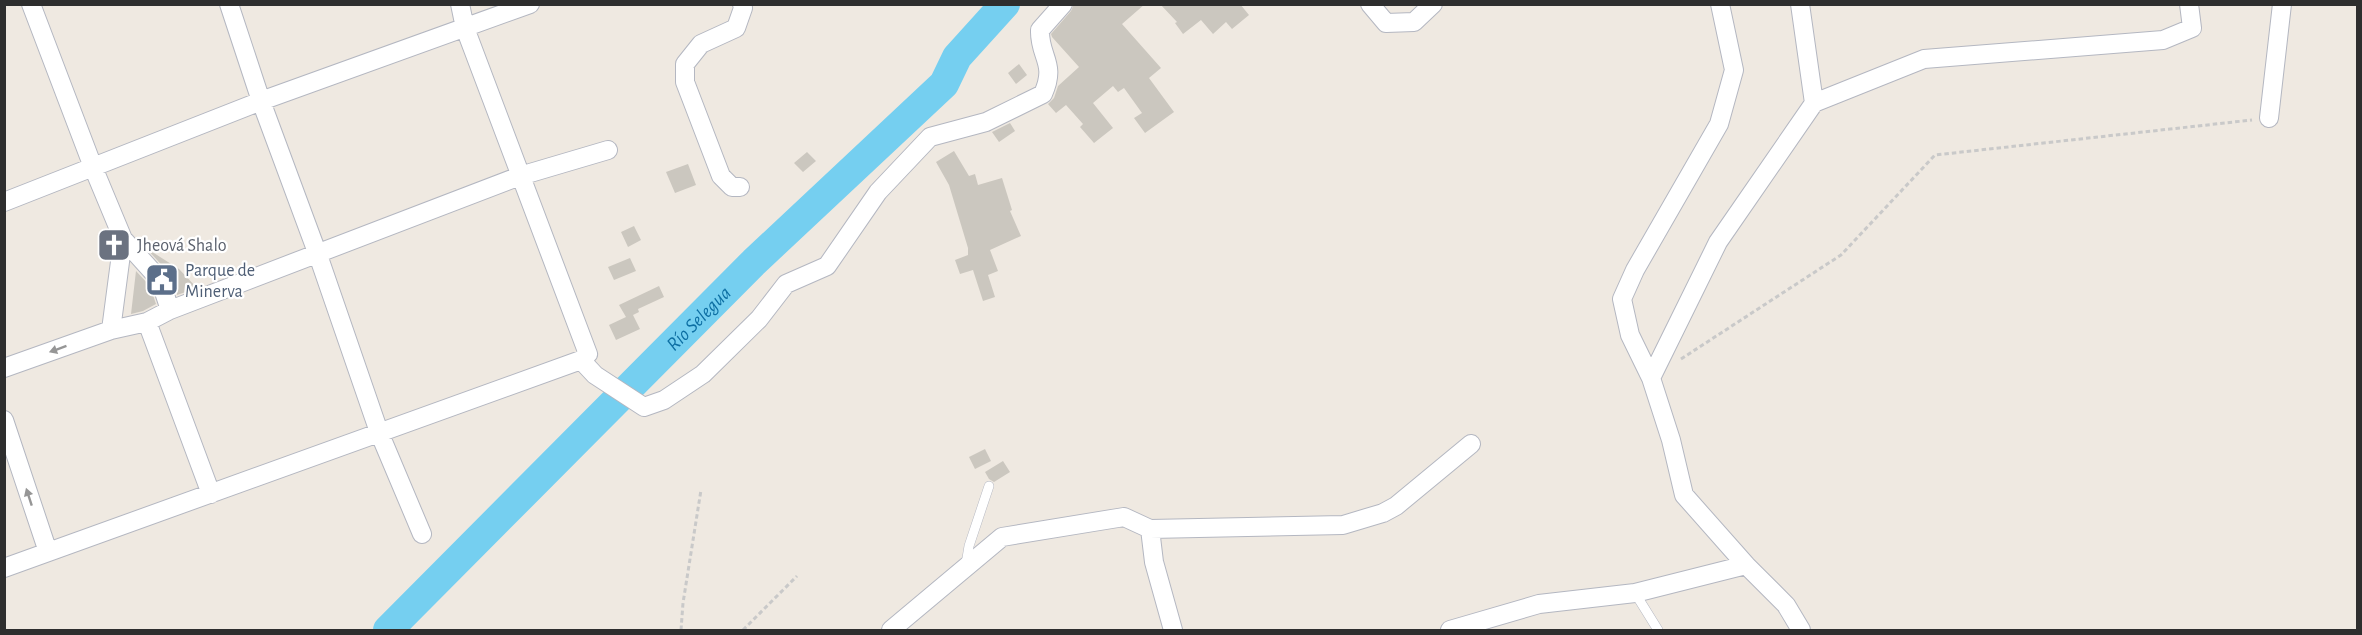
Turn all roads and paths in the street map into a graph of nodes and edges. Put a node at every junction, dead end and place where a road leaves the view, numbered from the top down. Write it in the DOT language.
graph roads {
  1 [pos="31,4"];
  2 [pos="229,4"];
  3 [pos="459,4"];
  4 [pos="530,4"];
  5 [pos="742,4"];
  6 [pos="1063,4"];
  7 [pos="1370,4"];
  8 [pos="1433,4"];
  9 [pos="1720,4"];
  10 [pos="2189,4"];
  11 [pos="2282,4"];
  12 [pos="1801,5"];
  13 [pos="465,28"];
  14 [pos="261,101"];
  15 [pos="1814,103"];
  16 [pos="2269,118"];
  17 [pos="608,150"];
  18 [pos="93,167"];
  19 [pos="520,176"];
  20 [pos="740,187"];
  21 [pos="4,202"];
  22 [pos="123,239"];
  23 [pos="318,255"];
  24 [pos="170,310"];
  25 [pos="147,322"];
  26 [pos="111,330"];
  27 [pos="581,360"];
  28 [pos="4,368"];
  29 [pos="1651,378"];
  30 [pos="4,420"];
  31 [pos="379,432"];
  32 [pos="1472,444"];
  33 [pos="988,486"];
  34 [pos="701,490"];
  35 [pos="211,494"];
  36 [pos="1150,529"];
  37 [pos="422,534"];
  38 [pos="48,552"];
  39 [pos="1746,565"];
  40 [pos="4,567"];
  41 [pos="965,567"];
  42 [pos="797,576"];
  43 [pos="1635,593"];
  44 [pos="681,630"];
  45 [pos="743,630"];
  46 [pos="891,630"];
  47 [pos="1173,630"];
  48 [pos="1450,630"];
  49 [pos="1658,630"];
  50 [pos="1801,630"];
  1 -- 18 [label="street"];
  2 -- 14 [label="street"];
  3 -- 13 [label="street"];
  4 -- 13 [label="street"];
  5 -- 20 [label="street"];
  6 -- 27 [label="street"];
  7 -- 8 [label="street"];
  9 -- 29 [label="street"];
  10 -- 15 [label="street"];
  11 -- 16 [label="street"];
  12 -- 15 [label="street"];
  13 -- 14 [label="street"];
  13 -- 19 [label="street"];
  14 -- 18 [label="street"];
  14 -- 23 [label="street"];
  15 -- 29 [label="street"];
  16 -- 29 [label="path"];
  17 -- 19 [label="street"];
  18 -- 21 [label="street"];
  18 -- 22 [label="street"];
  19 -- 23 [label="street"];
  19 -- 27 [label="street"];
  22 -- 24 [label="street"];
  22 -- 26 [label="street"];
  23 -- 24 [label="street"];
  23 -- 31 [label="street"];
  24 -- 25 [label="street"];
  25 -- 26 [label="street"];
  25 -- 35 [label="street"];
  26 -- 28 [label="street, one-way"];
  27 -- 31 [label="street"];
  29 -- 39 [label="street"];
  38 -- 30 [label="street, one-way"];
  31 -- 35 [label="street"];
  31 -- 37 [label="street"];
  32 -- 36 [label="street"];
  33 -- 41 [label="lane"];
  34 -- 44 [label="path"];
  35 -- 38 [label="street"];
  36 -- 41 [label="street"];
  36 -- 47 [label="street"];
  38 -- 40 [label="street"];
  39 -- 43 [label="street"];
  39 -- 50 [label="street"];
  41 -- 46 [label="street"];
  42 -- 45 [label="path"];
  43 -- 48 [label="street"];
  43 -- 49 [label="lane"];
}
